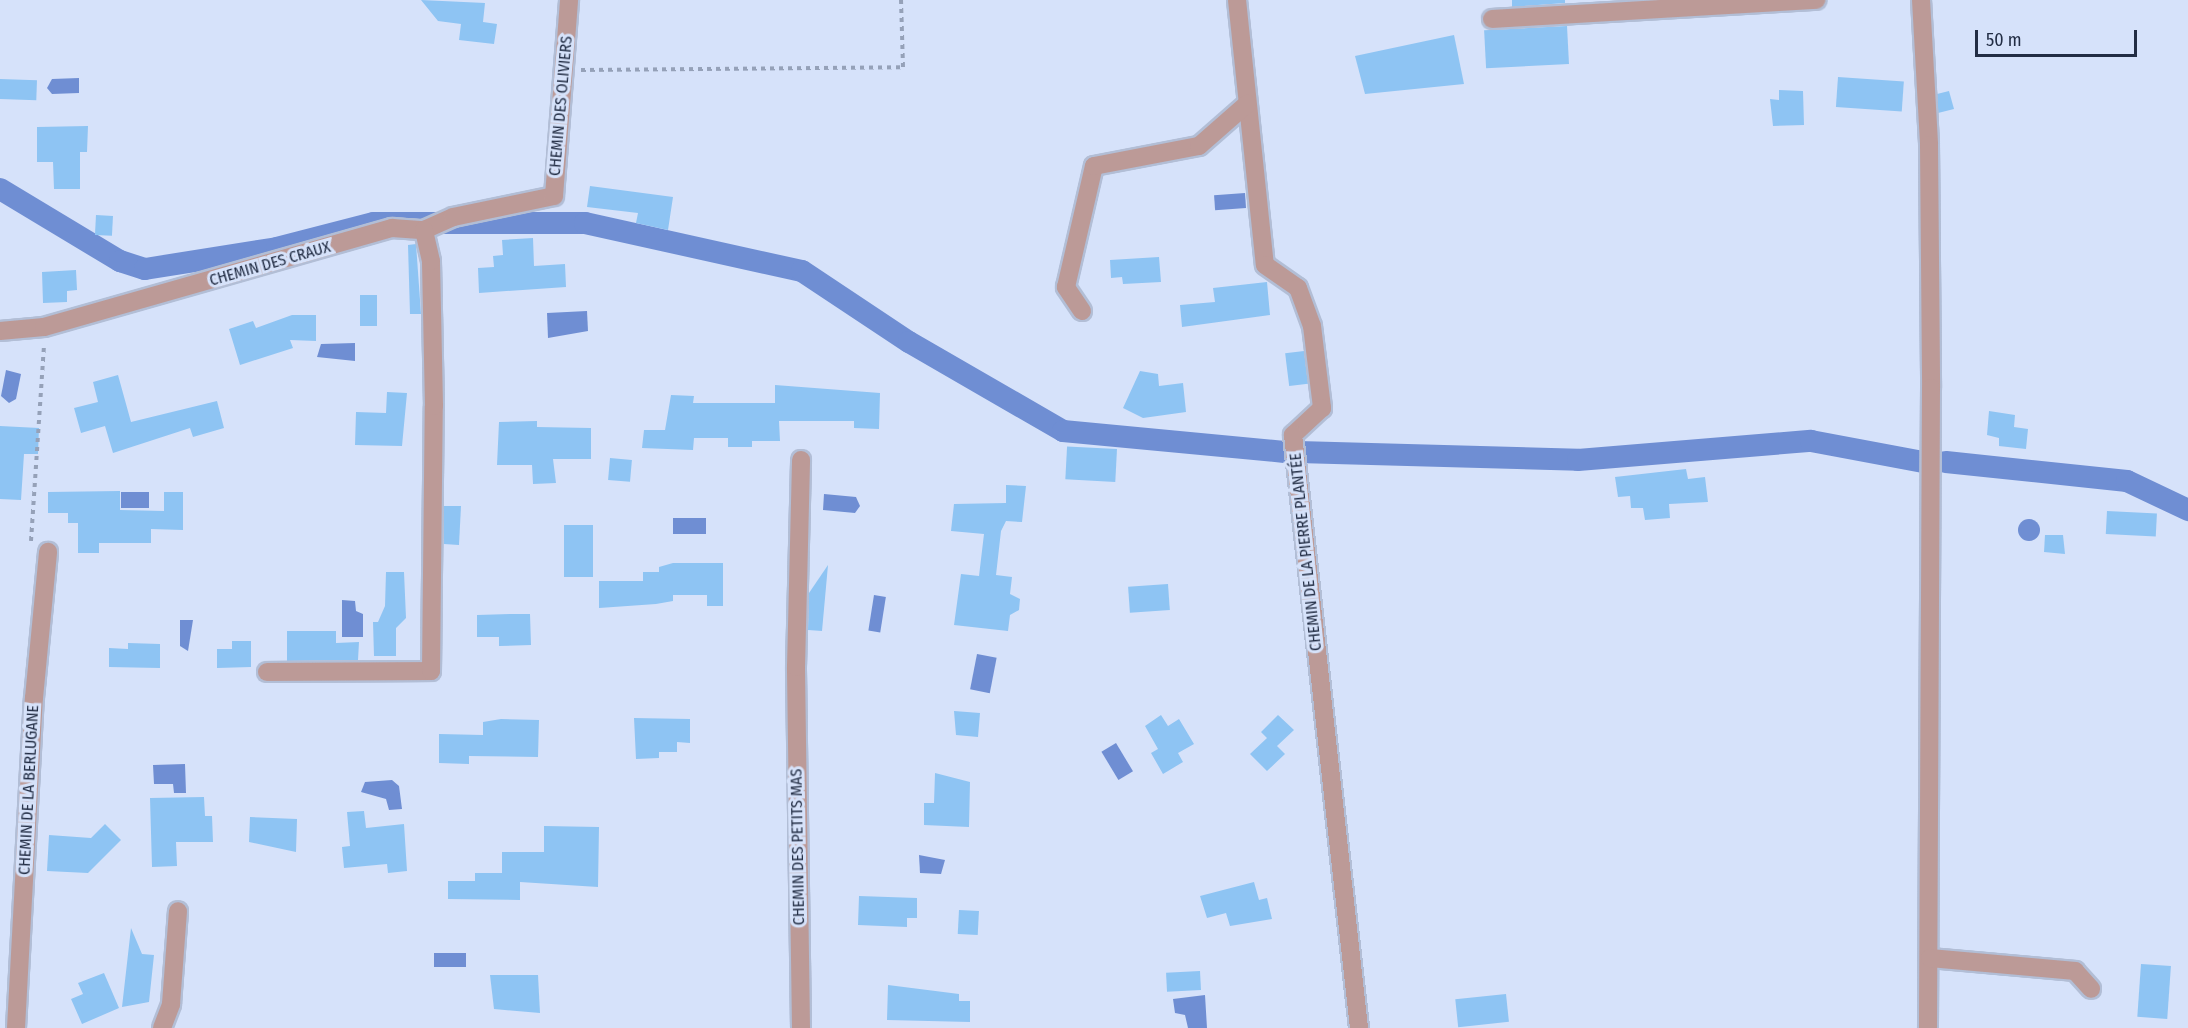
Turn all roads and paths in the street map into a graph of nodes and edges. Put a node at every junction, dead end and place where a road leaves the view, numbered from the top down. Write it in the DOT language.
graph roads {
  1 [pos="569,0"];
  2 [pos="901,0"];
  3 [pos="1237,0"];
  4 [pos="1816,0"];
  5 [pos="1921,0"];
  6 [pos="1584,7"];
  7 [pos="1492,19"];
  8 [pos="565,70"];
  9 [pos="1247,104"];
  10 [pos="539,202"];
  11 [pos="424,230"];
  12 [pos="1082,311"];
  13 [pos="44,327"];
  14 [pos="0,331"];
  15 [pos="801,460"];
  16 [pos="30,547"];
  17 [pos="48,552"];
  18 [pos="267,672"];
  19 [pos="178,911"];
  20 [pos="1930,958"];
  21 [pos="2091,989"];
  22 [pos="16,1028"];
  23 [pos="162,1028"];
  24 [pos="801,1028"];
  25 [pos="1359,1028"];
  26 [pos="1928,1028"];
  1 -- 8 [label="street, CHEMIN DES OLIVIERS"];
  2 -- 8 [label="path"];
  3 -- 9 [label="street, CHEMIN DE LA PIERRE PLANTÉE"];
  4 -- 6 [label="street"];
  5 -- 20 [label="street"];
  6 -- 7 [label="street"];
  8 -- 10 [label="street, CHEMIN DES OLIVIERS"];
  9 -- 12 [label="street"];
  9 -- 25 [label="street, CHEMIN DE LA PIERRE PLANTÉE"];
  10 -- 11 [label="street, CHEMIN DES CRAUX"];
  11 -- 13 [label="street, CHEMIN DES CRAUX"];
  11 -- 18 [label="street"];
  13 -- 14 [label="street, CHEMIN DES CRAUX"];
  13 -- 16 [label="path"];
  15 -- 24 [label="street, CHEMIN DES PETITS MAS"];
  17 -- 22 [label="street, CHEMIN DE LA BERLUGANE"];
  19 -- 23 [label="street"];
  20 -- 21 [label="street"];
  20 -- 26 [label="street"];
}
